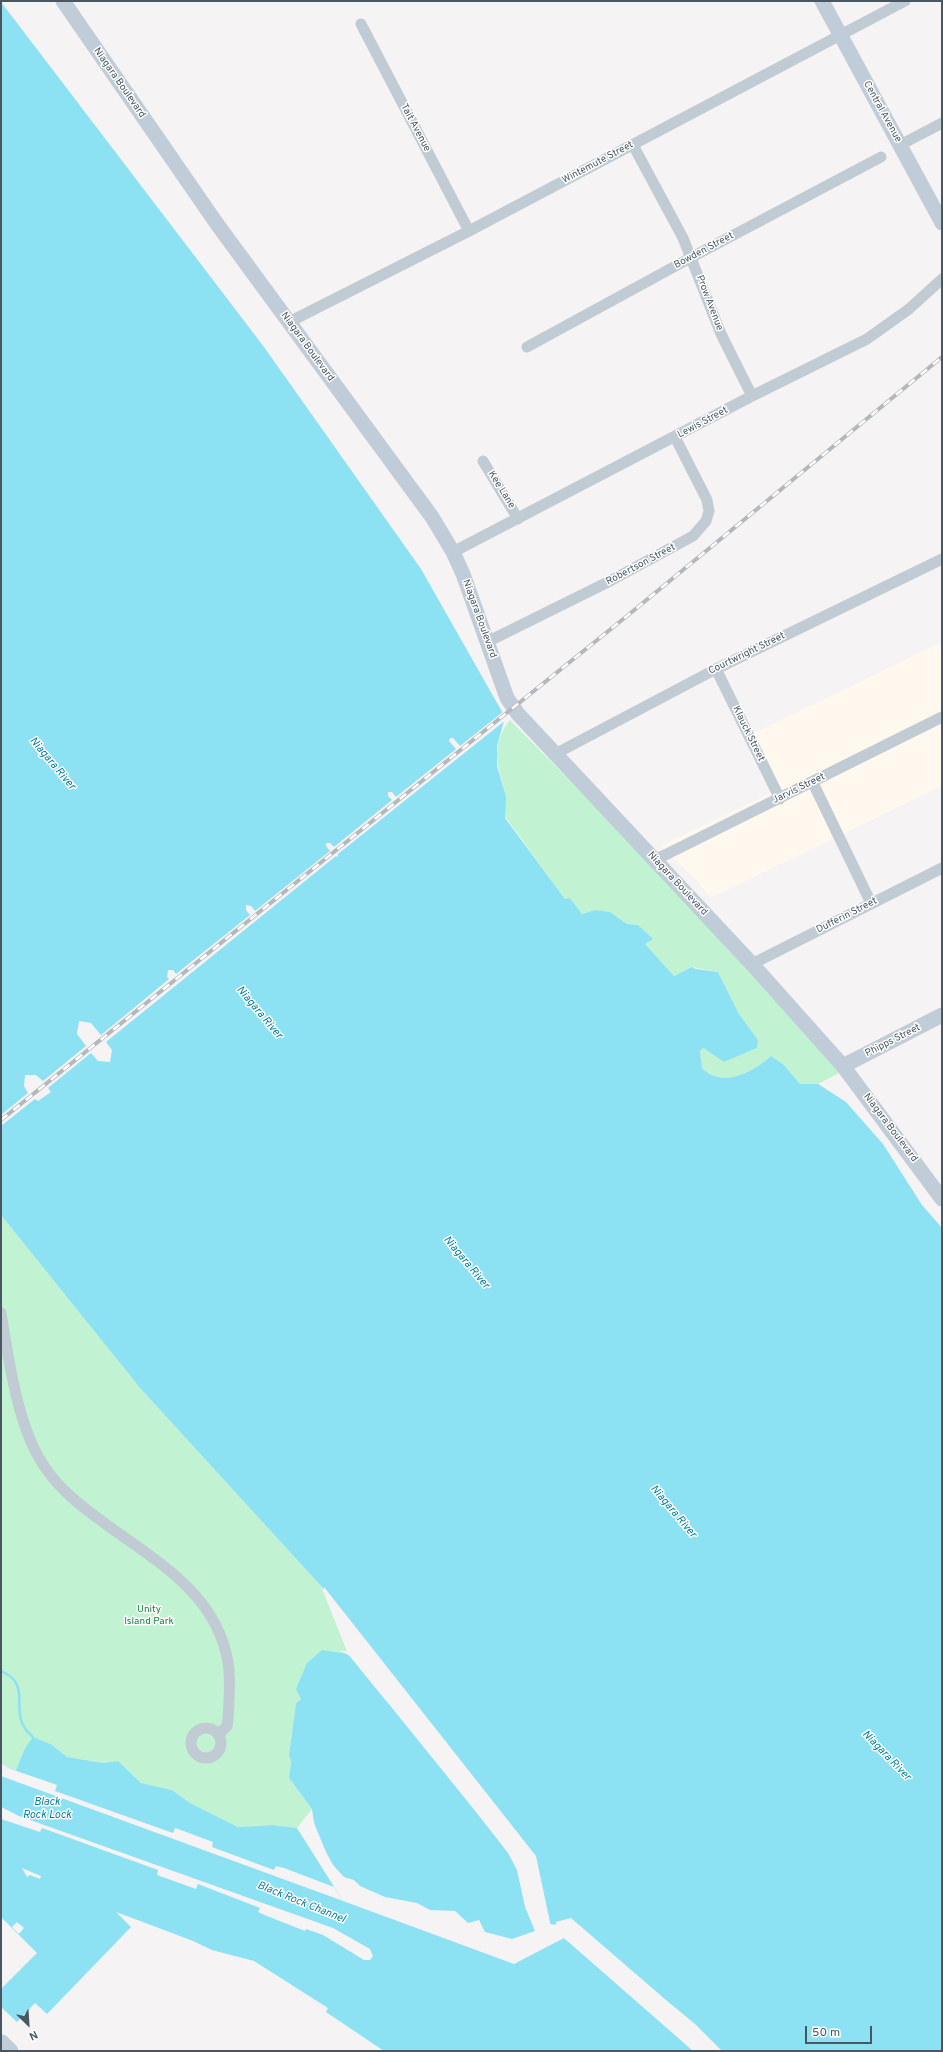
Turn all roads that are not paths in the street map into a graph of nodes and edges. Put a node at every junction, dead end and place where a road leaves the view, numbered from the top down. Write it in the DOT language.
graph roads {
  1 [pos="62,1"];
  2 [pos="822,1"];
  3 [pos="905,1"];
  4 [pos="361,24"];
  5 [pos="840,35"];
  6 [pos="942,123"];
  7 [pos="900,144"];
  8 [pos="633,145"];
  9 [pos="881,157"];
  10 [pos="942,223"];
  11 [pos="469,231"];
  12 [pos="692,257"];
  13 [pos="942,279"];
  14 [pos="290,324"];
  15 [pos="527,347"];
  16 [pos="752,396"];
  17 [pos="676,437"];
  18 [pos="483,461"];
  19 [pos="518,519"];
  20 [pos="453,552"];
  21 [pos="942,559"];
  22 [pos="487,642"];
  23 [pos="716,669"];
  24 [pos="942,717"];
  25 [pos="555,754"];
  26 [pos="813,783"];
  27 [pos="780,799"];
  28 [pos="655,860"];
  29 [pos="942,868"];
  30 [pos="871,904"];
  31 [pos="752,964"];
  32 [pos="942,1015"];
  33 [pos="844,1066"];
  34 [pos="942,1199"];
  35 [pos="1,1313"];
  36 [pos="219,1734"];
  1 -- 14 [label="main road, Niagara Boulevard"];
  2 -- 5 [label="main road, Central Avenue"];
  3 -- 5 [label="street, Wintemute Street"];
  4 -- 11 [label="street, Tait Avenue"];
  5 -- 7 [label="main road, Central Avenue"];
  5 -- 8 [label="street, Wintemute Street"];
  6 -- 7 [label="street"];
  7 -- 10 [label="main road, Central Avenue"];
  8 -- 11 [label="street, Wintemute Street"];
  8 -- 12 [label="street, Prow Avenue"];
  9 -- 12 [label="street, Bowden Street"];
  11 -- 14 [label="street, Wintemute Street"];
  12 -- 15 [label="street, Bowden Street"];
  12 -- 16 [label="street, Prow Avenue"];
  13 -- 16 [label="street, Lewis Street"];
  14 -- 20 [label="main road, Niagara Boulevard"];
  16 -- 17 [label="street, Lewis Street"];
  17 -- 19 [label="street, Lewis Street"];
  17 -- 22 [label="street, Robertson Street"];
  18 -- 19 [label="street, Kee Lane"];
  19 -- 20 [label="street, Lewis Street"];
  20 -- 22 [label="main road, Niagara Boulevard"];
  21 -- 23 [label="street, Courtwright Street"];
  22 -- 25 [label="main road, Niagara Boulevard"];
  23 -- 25 [label="street, Courtwright Street"];
  23 -- 27 [label="street, Klauck Street"];
  24 -- 26 [label="street, Jarvis Street"];
  25 -- 28 [label="main road, Niagara Boulevard"];
  26 -- 27 [label="street, Jarvis Street"];
  26 -- 30 [label="street"];
  27 -- 28 [label="street, Jarvis Street"];
  28 -- 31 [label="main road, Niagara Boulevard"];
  29 -- 30 [label="street, Dufferin Street"];
  30 -- 31 [label="street, Dufferin Street"];
  31 -- 33 [label="main road, Niagara Boulevard"];
  32 -- 33 [label="main road, Phipps Street"];
  33 -- 34 [label="main road, Niagara Boulevard"];
  35 -- 36 [label="street"];
}
